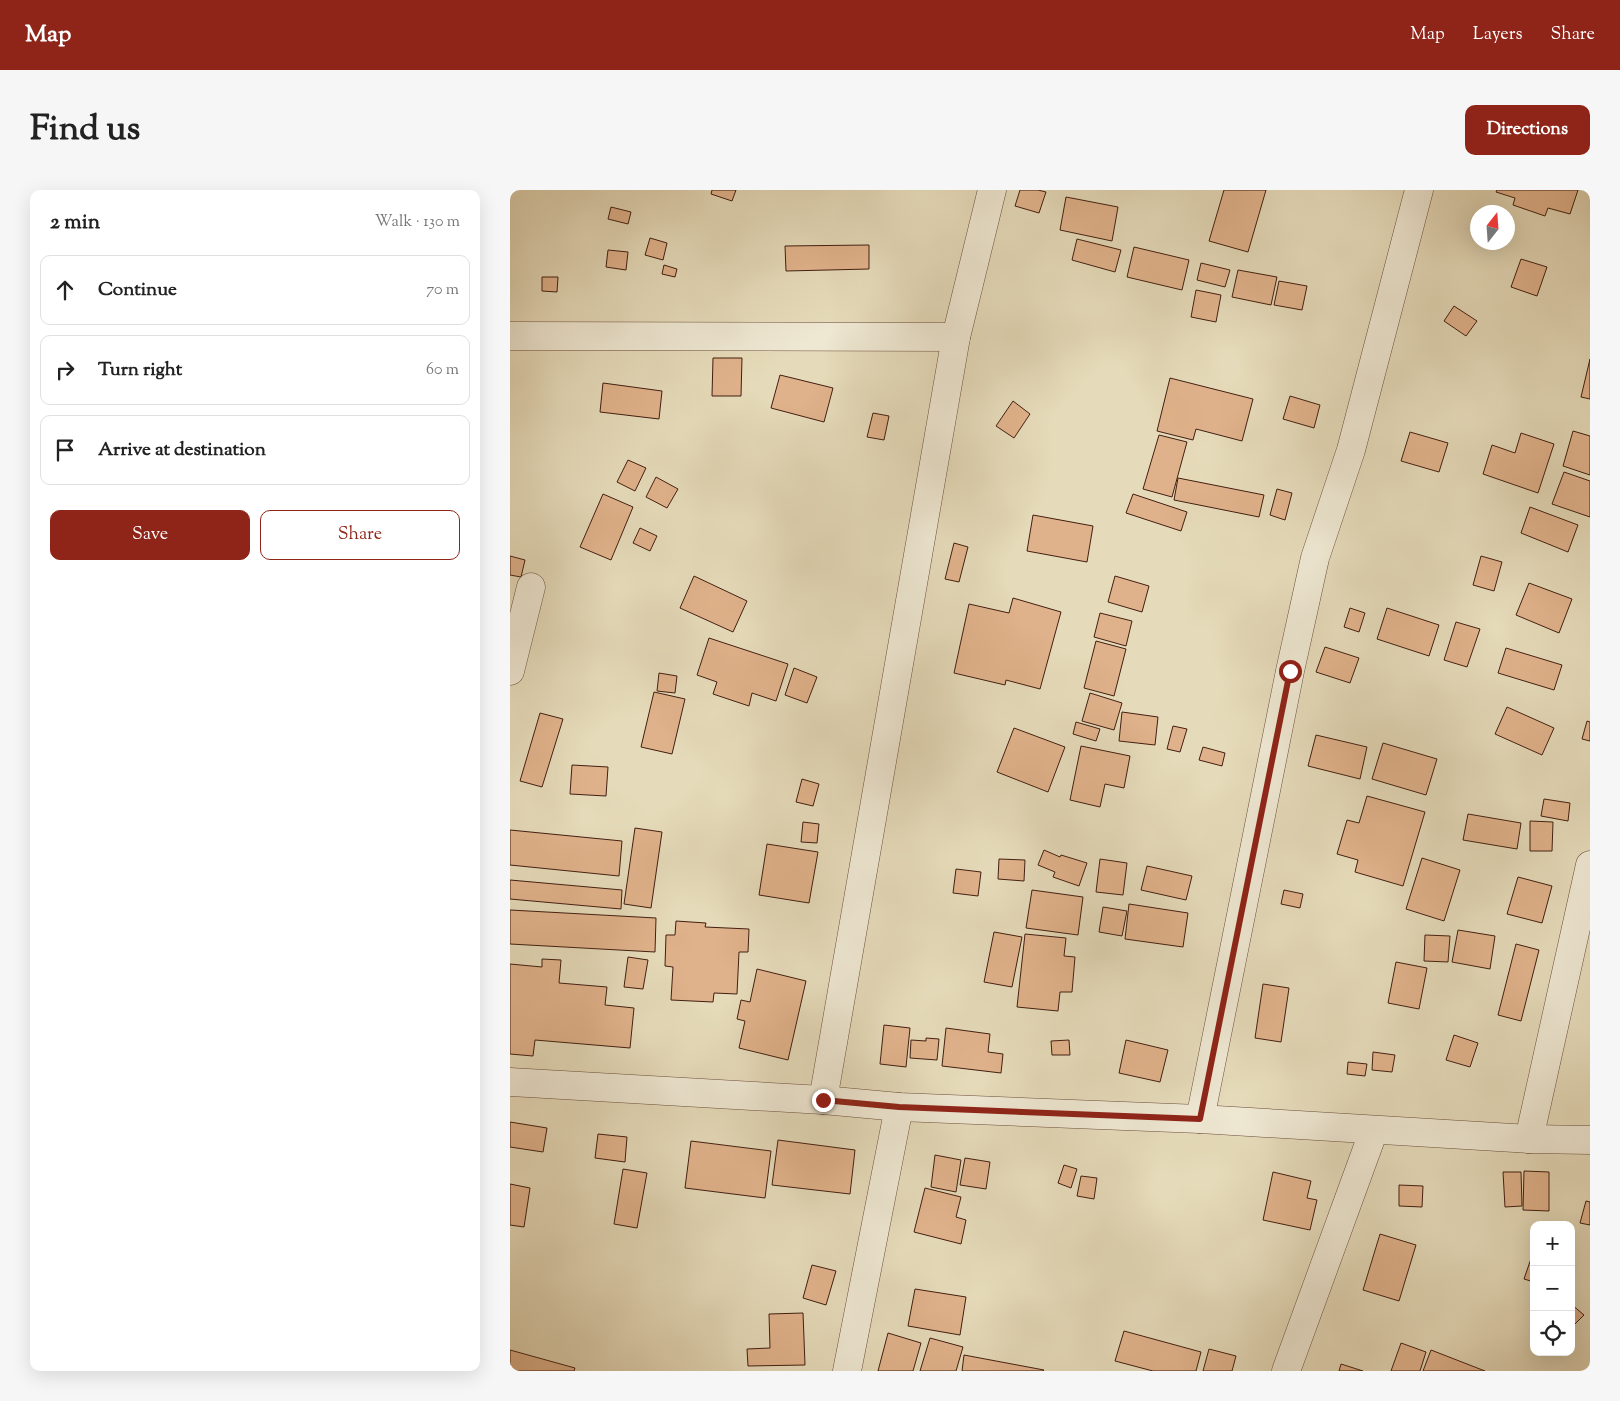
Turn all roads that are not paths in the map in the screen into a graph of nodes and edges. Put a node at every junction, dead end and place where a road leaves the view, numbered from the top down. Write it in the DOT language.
graph roads {
  1 [pos="992,190"];
  2 [pos="1419,190"];
  3 [pos="510,336"];
  4 [pos="956,337"];
  5 [pos="531,587"];
  6 [pos="510,671"];
  7 [pos="1590,865"];
  8 [pos="510,1082"];
  9 [pos="823,1100"];
  10 [pos="899,1107"];
  11 [pos="1200,1119"];
  12 [pos="1374,1130"];
  13 [pos="1529,1139"];
  14 [pos="1590,1140"];
  15 [pos="847,1371"];
  16 [pos="1286,1371"];
  1 -- 4 [label="street"];
  2 -- 11 [label="street"];
  3 -- 4 [label="street"];
  4 -- 9 [label="street"];
  5 -- 6 [label="street"];
  7 -- 13 [label="street"];
  8 -- 9 [label="street"];
  9 -- 10 [label="street"];
  10 -- 11 [label="street"];
  10 -- 15 [label="street"];
  11 -- 12 [label="street"];
  12 -- 13 [label="street"];
  12 -- 16 [label="street"];
  13 -- 14 [label="street"];
}
